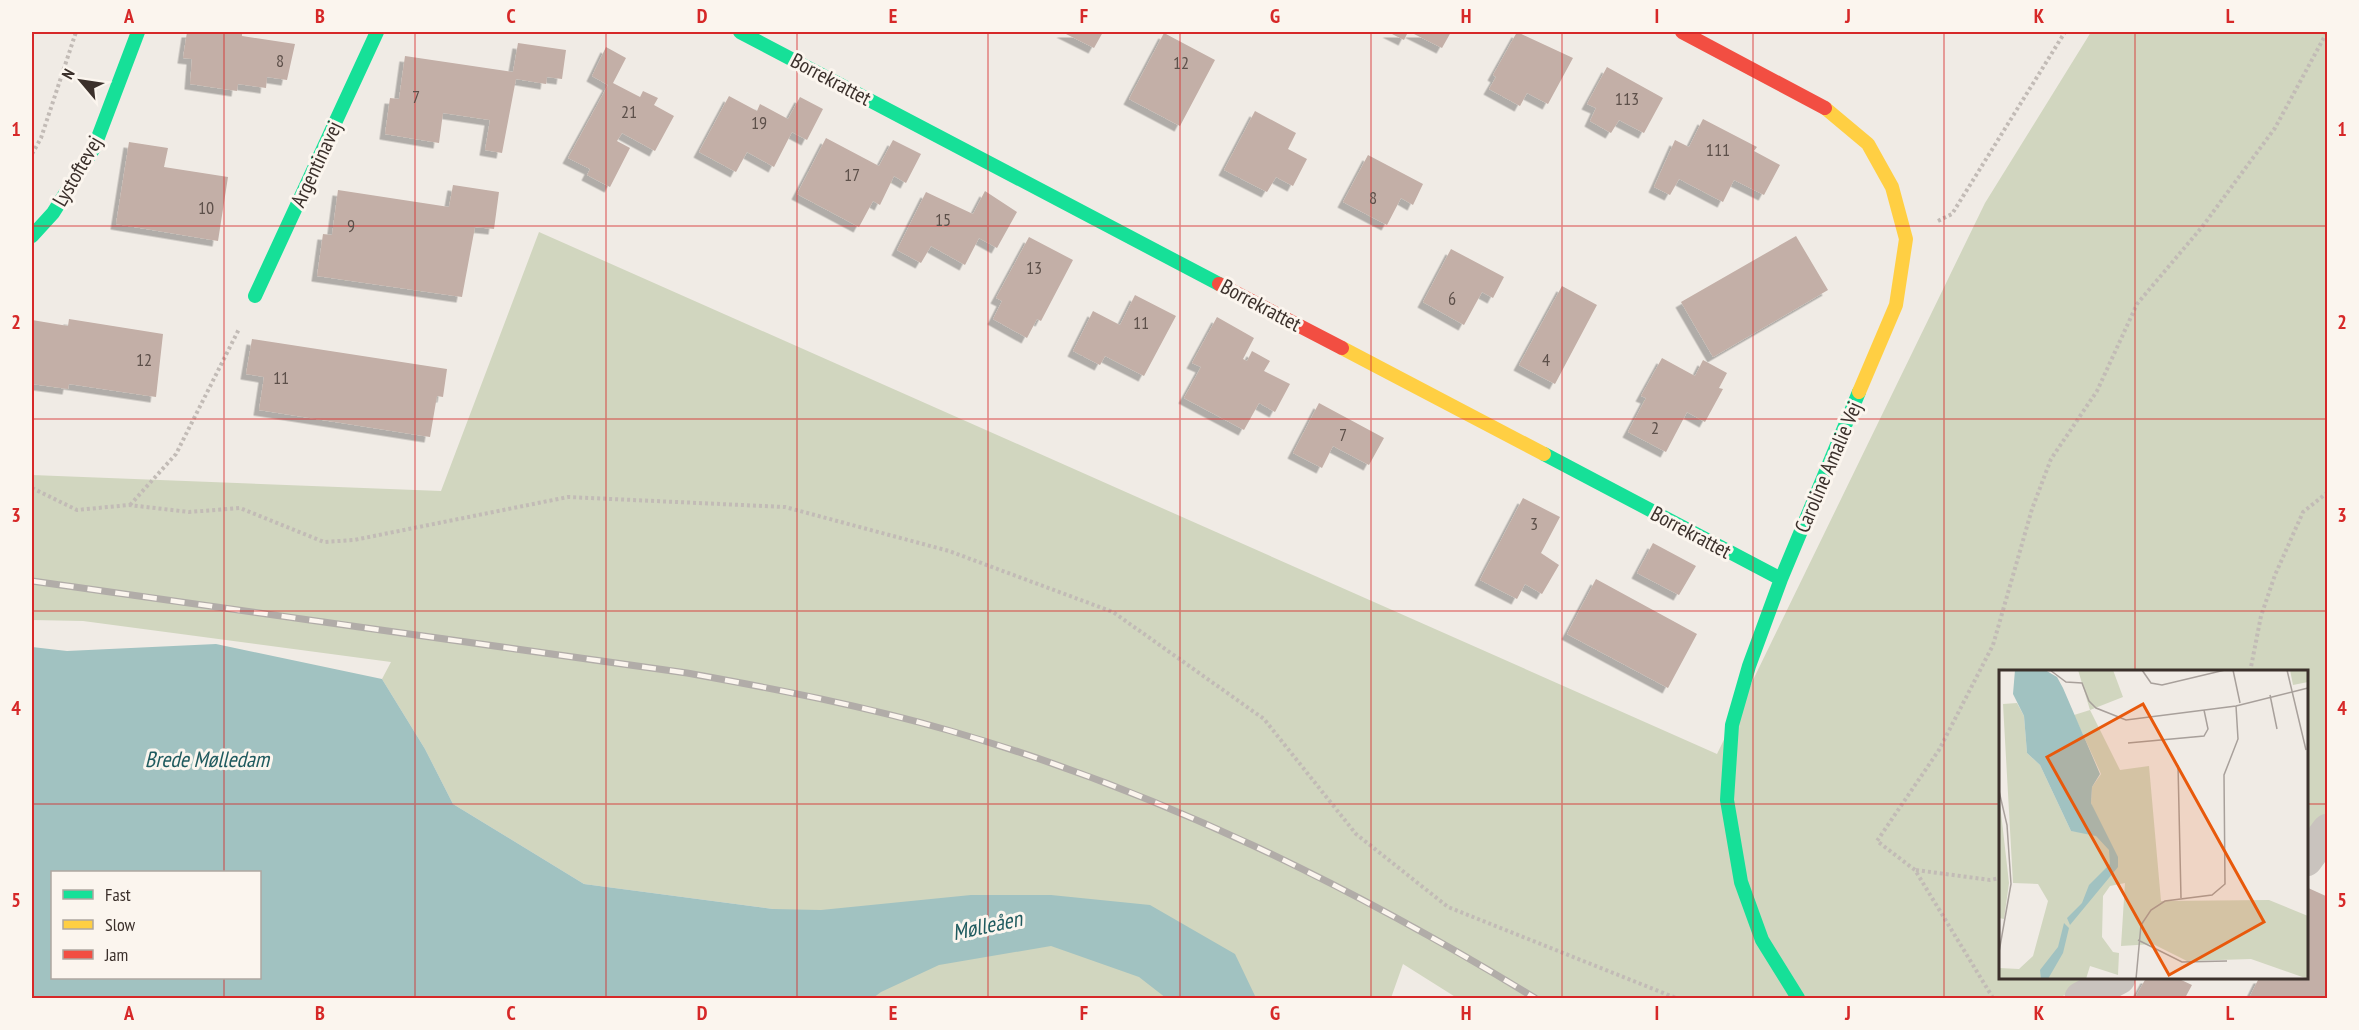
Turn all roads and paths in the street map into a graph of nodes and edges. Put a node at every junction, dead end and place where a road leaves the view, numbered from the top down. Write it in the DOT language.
graph roads {
  1 [pos="76,32"];
  2 [pos="138,32"];
  3 [pos="377,32"];
  4 [pos="740,32"];
  5 [pos="1682,32"];
  6 [pos="2065,32"];
  7 [pos="2327,32"];
  8 [pos="32,154"];
  9 [pos="32,236"];
  10 [pos="1906,239"];
  11 [pos="255,297"];
  12 [pos="32,488"];
  13 [pos="2328,492"];
  14 [pos="129,505"];
  15 [pos="1781,579"];
  16 [pos="2250,670"];
  17 [pos="2328,830"];
  18 [pos="2308,859"];
  19 [pos="1915,870"];
  20 [pos="1999,878"];
  21 [pos="2117,979"];
  22 [pos="1676,999"];
  23 [pos="1798,999"];
  24 [pos="1993,999"];
  25 [pos="2081,999"];
  1 -- 8 [label="path"];
  2 -- 9 [label="street, Lystoftevej"];
  3 -- 11 [label="street, Argentinavej"];
  4 -- 15 [label="street, Borrekrattet"];
  5 -- 10 [label="street, Caroline Amalie Vej"];
  6 -- 10 [label="path"];
  7 -- 19 [label="path"];
  10 -- 15 [label="street, Caroline Amalie Vej"];
  11 -- 14 [label="path"];
  12 -- 14 [label="path"];
  13 -- 16 [label="path"];
  14 -- 22 [label="path"];
  15 -- 23 [label="street, Caroline Amalie Vej"];
  17 -- 18 [label="street"];
  19 -- 20 [label="path"];
  19 -- 24 [label="path"];
  21 -- 25 [label="street"];
}
